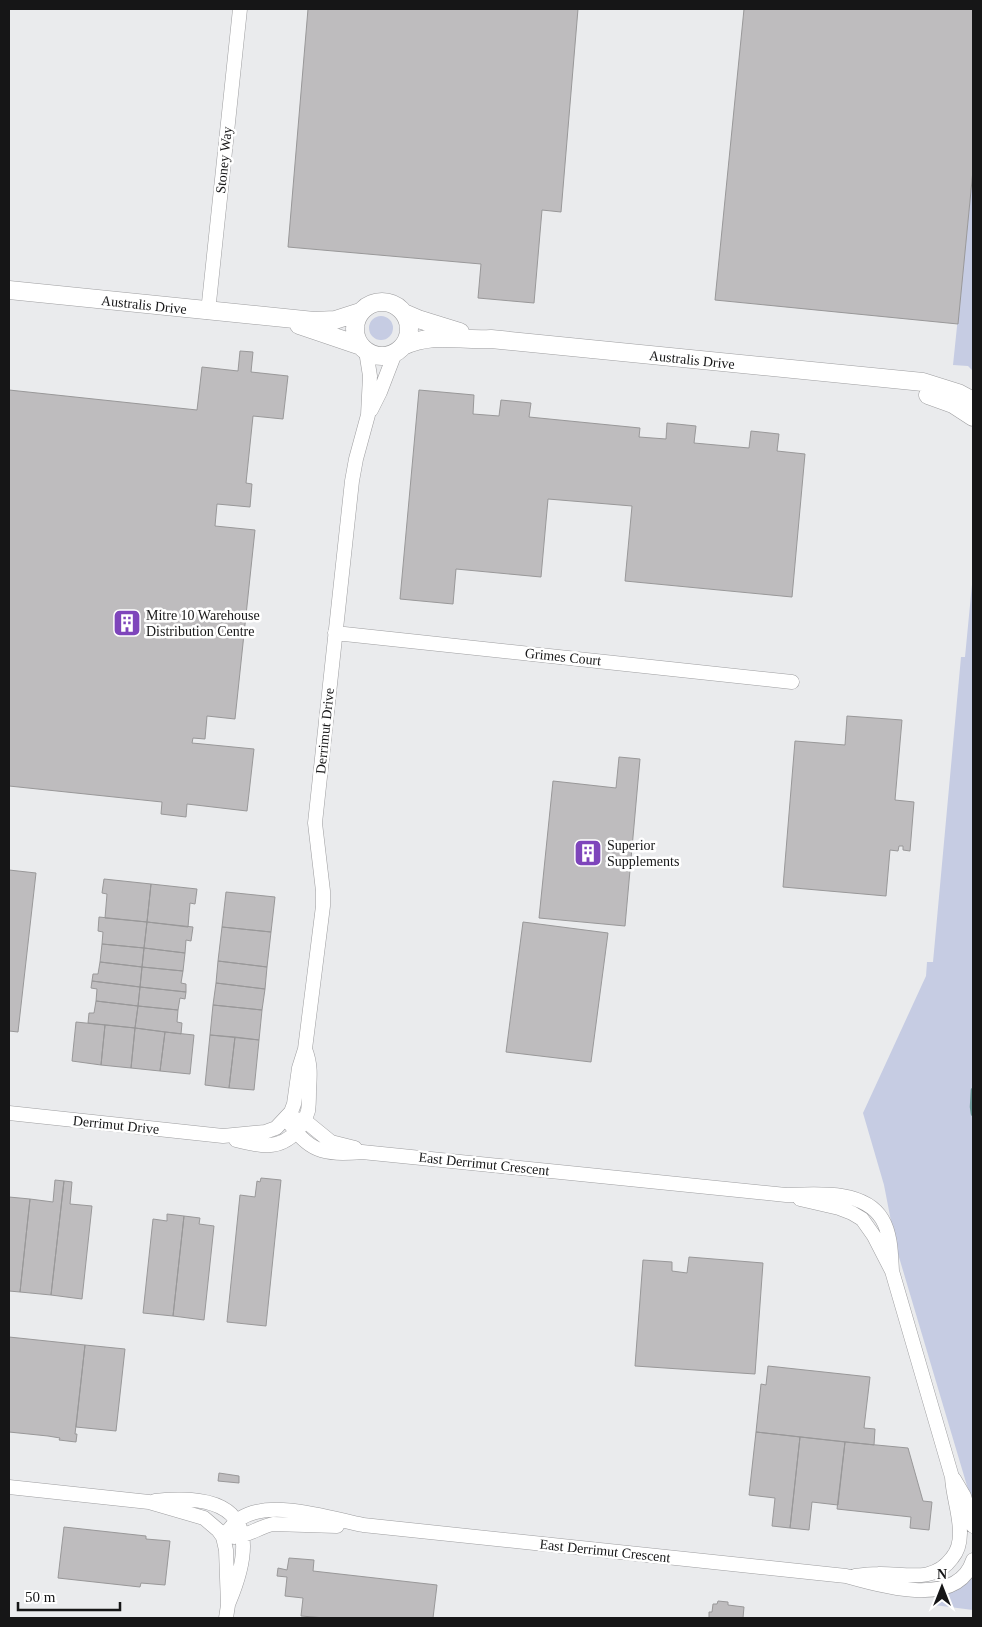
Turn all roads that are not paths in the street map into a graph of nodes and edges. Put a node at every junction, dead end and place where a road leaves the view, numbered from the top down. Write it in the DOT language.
graph roads {
  1 [pos="240,9"];
  2 [pos="9,290"];
  3 [pos="208,312"];
  4 [pos="360,312"];
  5 [pos="404,313"];
  6 [pos="280,318"];
  7 [pos="491,339"];
  8 [pos="363,348"];
  9 [pos="399,350"];
  10 [pos="893,381"];
  11 [pos="973,401"];
  12 [pos="368,415"];
  13 [pos="973,417"];
  14 [pos="335,633"];
  15 [pos="792,682"];
  16 [pos="305,1049"];
  17 [pos="9,1113"];
  18 [pos="286,1118"];
  19 [pos="304,1120"];
  20 [pos="295,1132"];
  21 [pos="223,1136"];
  22 [pos="362,1152"];
  23 [pos="952,1476"];
  24 [pos="9,1487"];
  25 [pos="149,1502"];
  26 [pos="237,1520"];
  27 [pos="363,1525"];
  28 [pos="973,1526"];
  29 [pos="243,1536"];
  30 [pos="223,1537"];
  31 [pos="973,1560"];
  32 [pos="846,1576"];
  33 [pos="227,1612"];
  1 -- 3 [label="street, Stoney Way"];
  2 -- 3 [label="street, Australis Drive"];
  3 -- 6 [label="street, Australis Drive"];
  4 -- 5 [label="street"];
  4 -- 6 [label="street, Australis Drive"];
  4 -- 8 [label="street"];
  5 -- 7 [label="street, Australis Drive"];
  5 -- 9 [label="street"];
  6 -- 8 [label="street, Australis Drive"];
  7 -- 9 [label="street, Australis Drive"];
  7 -- 10 [label="street, Australis Drive"];
  8 -- 9 [label="street"];
  8 -- 12 [label="street, Derrimut Drive"];
  9 -- 12 [label="street, Derrimut Drive"];
  10 -- 11 [label="street, Australis Drive"];
  10 -- 13 [label="street, Australis Drive"];
  12 -- 14 [label="street, Derrimut Drive"];
  14 -- 15 [label="street, Grimes Court"];
  14 -- 16 [label="street, Derrimut Drive"];
  16 -- 18 [label="street, Derrimut Drive"];
  16 -- 19 [label="street, Derrimut Drive"];
  17 -- 21 [label="street, Derrimut Drive"];
  18 -- 19 [label="street"];
  18 -- 20 [label="street, East Derrimut Crescent"];
  18 -- 21 [label="street, Derrimut Drive"];
  19 -- 20 [label="street, Derrimut Drive"];
  19 -- 22 [label="street, East Derrimut Crescent"];
  20 -- 21 [label="street, Derrimut Drive"];
  20 -- 22 [label="street, East Derrimut Crescent"];
  22 -- 23 [label="street, East Derrimut Crescent"];
  23 -- 28 [label="street, East Derrimut Crescent"];
  23 -- 32 [label="street, East Derrimut Crescent"];
  24 -- 25 [label="street"];
  25 -- 26 [label="street"];
  25 -- 30 [label="street"];
  26 -- 27 [label="street, East Derrimut Crescent"];
  26 -- 29 [label="street"];
  26 -- 30 [label="street"];
  27 -- 29 [label="street, East Derrimut Crescent"];
  27 -- 32 [label="street, East Derrimut Crescent"];
  29 -- 30 [label="street, East Derrimut Crescent"];
  29 -- 33 [label="street"];
  30 -- 33 [label="street"];
  31 -- 32 [label="street, East Derrimut Crescent"];
}
